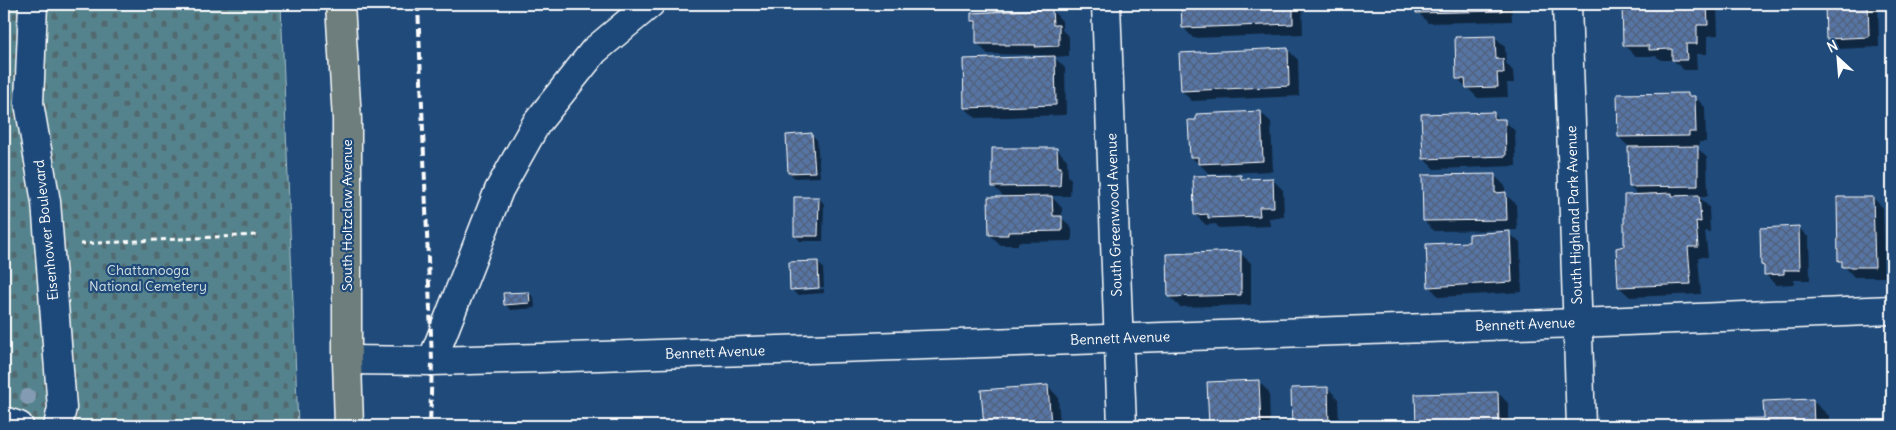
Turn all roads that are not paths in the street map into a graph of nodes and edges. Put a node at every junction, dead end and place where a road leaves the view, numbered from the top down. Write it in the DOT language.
graph roads {
  1 [pos="33,4"];
  2 [pos="340,4"];
  3 [pos="650,4"];
  4 [pos="1106,4"];
  5 [pos="1567,4"];
  6 [pos="1892,310"];
  7 [pos="1577,323"];
  8 [pos="1119,338"];
  9 [pos="347,360"];
  10 [pos="432,361"];
  11 [pos="4,421"];
  12 [pos="19,426"];
  13 [pos="58,426"];
  14 [pos="349,426"];
  15 [pos="1122,426"];
  16 [pos="1581,426"];
  1 -- 13 [label="street, Eisenhower Boulevard"];
  2 -- 9 [label="main road, South Holtzclaw Avenue"];
  3 -- 10 [label="street"];
  4 -- 8 [label="street, South Greenwood Avenue"];
  5 -- 7 [label="street, South Highland Park Avenue"];
  6 -- 7 [label="street, Bennett Avenue"];
  7 -- 8 [label="street, Bennett Avenue"];
  7 -- 16 [label="street, South Highland Park Avenue"];
  8 -- 10 [label="street, Bennett Avenue"];
  8 -- 15 [label="street, South Greenwood Avenue"];
  9 -- 10 [label="street, Bennett Avenue"];
  9 -- 14 [label="main road, South Holtzclaw Avenue"];
  11 -- 12 [label="street"];
}
